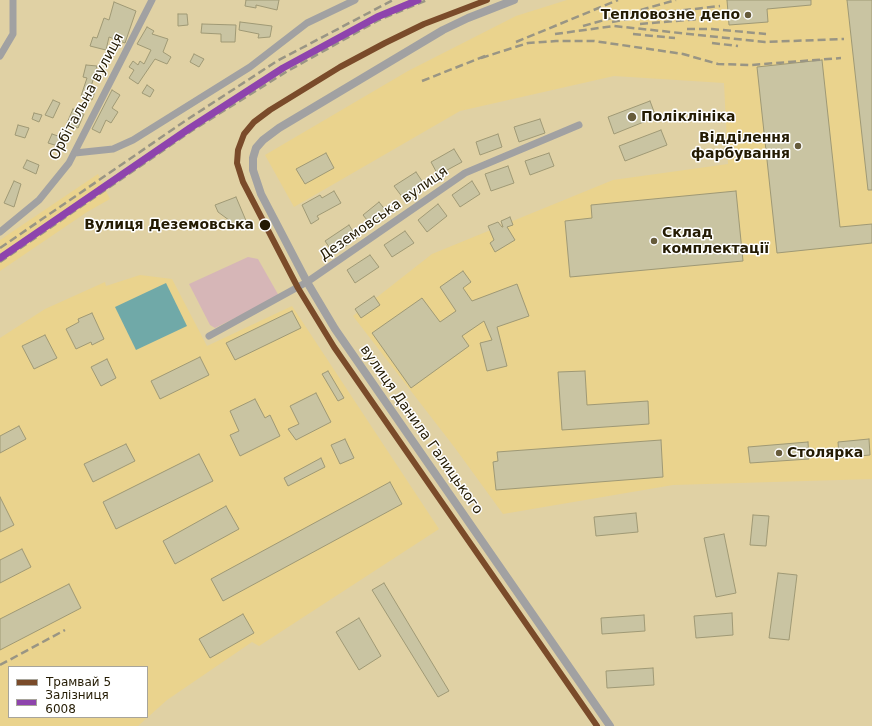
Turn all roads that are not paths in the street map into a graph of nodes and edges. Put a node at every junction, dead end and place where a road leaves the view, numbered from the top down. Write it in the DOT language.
graph roads {
  1 [pos="13,0"];
  2 [pos="152,0"];
  3 [pos="355,0"];
  4 [pos="514,0"];
  5 [pos="0,56"];
  6 [pos="579,125"];
  7 [pos="75,153"];
  8 [pos="0,232"];
  9 [pos="307,282"];
  10 [pos="209,336"];
  11 [pos="610,726"];
  1 -- 5 [label="street"];
  2 -- 7 [label="street, Орбітальна вулиця"];
  3 -- 7 [label="street"];
  4 -- 9 [label="street, вулиця Данила Галицького"];
  6 -- 9 [label="street, Деземовська вулиця"];
  7 -- 8 [label="street, Орбітальна вулиця"];
  9 -- 10 [label="street, Деземовська вулиця"];
  9 -- 11 [label="street, вулиця Данила Галицького"];
}
